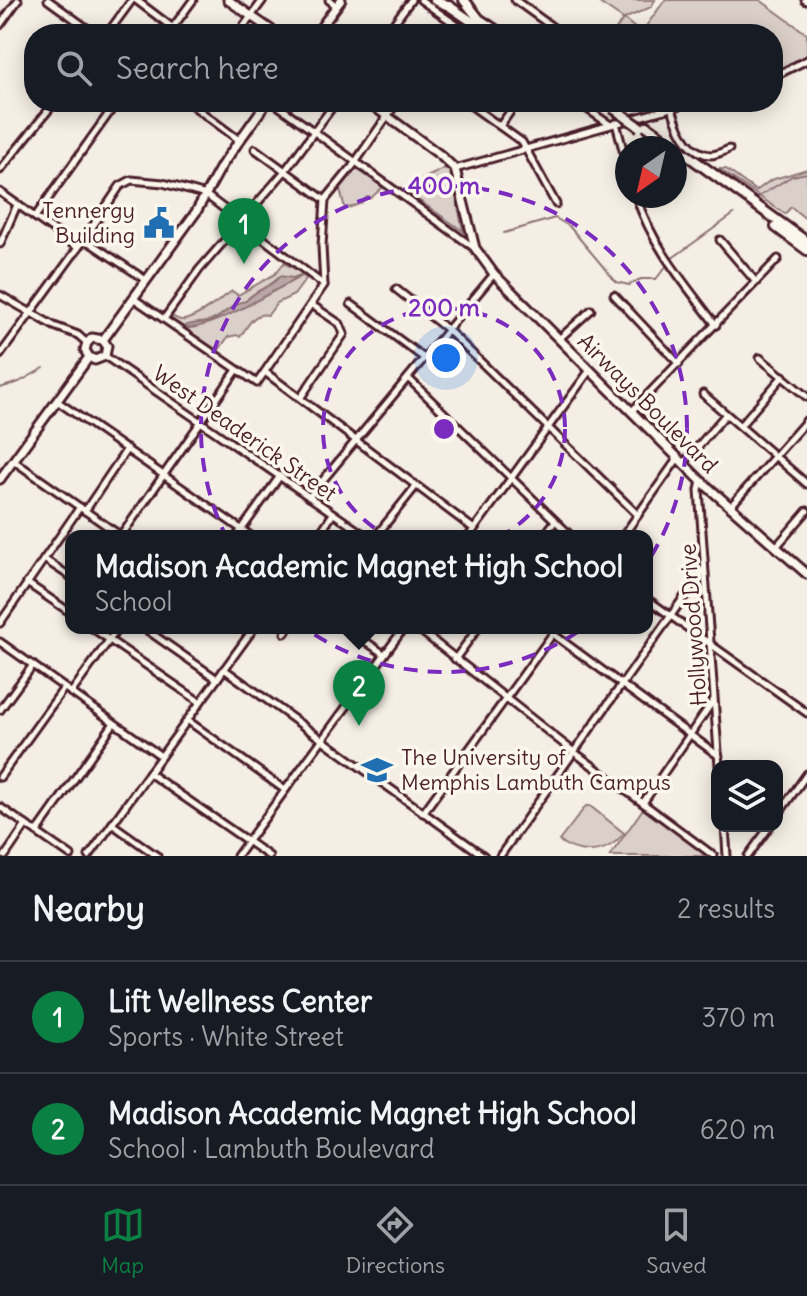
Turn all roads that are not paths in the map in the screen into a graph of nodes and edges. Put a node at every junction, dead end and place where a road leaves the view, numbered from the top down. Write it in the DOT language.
graph roads {
  1 [pos="18,0"];
  2 [pos="48,0"];
  3 [pos="134,0"];
  4 [pos="193,0"];
  5 [pos="228,0"];
  6 [pos="263,0"];
  7 [pos="329,0"];
  8 [pos="411,0"];
  9 [pos="421,0"];
  10 [pos="435,0"];
  11 [pos="464,0"];
  12 [pos="515,0"];
  13 [pos="339,3"];
  14 [pos="252,16"];
  15 [pos="81,24"];
  16 [pos="115,24"];
  17 [pos="167,24"];
  18 [pos="176,24"];
  19 [pos="246,24"];
  20 [pos="263,24"];
  21 [pos="323,24"];
  22 [pos="393,24"];
  23 [pos="454,24"];
  24 [pos="474,24"];
  25 [pos="487,24"];
  26 [pos="548,24"];
  27 [pos="0,25"];
  28 [pos="807,60"];
  29 [pos="783,72"];
  30 [pos="47,112"];
  31 [pos="110,112"];
  32 [pos="201,112"];
  33 [pos="260,112"];
  34 [pos="287,112"];
  35 [pos="329,112"];
  36 [pos="382,112"];
  37 [pos="390,112"];
  38 [pos="480,112"];
  39 [pos="510,112"];
  40 [pos="591,112"];
  41 [pos="623,112"];
  42 [pos="657,112"];
  43 [pos="673,112"];
  44 [pos="387,116"];
  45 [pos="616,123"];
  46 [pos="609,125"];
  47 [pos="500,126"];
  48 [pos="643,127"];
  49 [pos="314,132"];
  50 [pos="619,136"];
  51 [pos="654,136"];
  52 [pos="239,140"];
  53 [pos="255,149"];
  54 [pos="526,149"];
  55 [pos="729,149"];
  56 [pos="356,162"];
  57 [pos="687,162"];
  58 [pos="455,169"];
  59 [pos="0,170"];
  60 [pos="285,171"];
  61 [pos="0,192"];
  62 [pos="206,195"];
  63 [pos="325,200"];
  64 [pos="556,204"];
  65 [pos="17,205"];
  66 [pos="640,208"];
  67 [pos="35,217"];
  68 [pos="243,221"];
  69 [pos="84,239"];
  70 [pos="720,240"];
  71 [pos="807,242"];
  72 [pos="0,244"];
  73 [pos="78,248"];
  74 [pos="475,248"];
  75 [pos="807,250"];
  76 [pos="778,259"];
  77 [pos="494,274"];
  78 [pos="146,280"];
  79 [pos="756,282"];
  80 [pos="324,285"];
  81 [pos="396,289"];
  82 [pos="0,295"];
  83 [pos="614,295"];
  84 [pos="133,298"];
  85 [pos="351,304"];
  86 [pos="312,305"];
  87 [pos="591,310"];
  88 [pos="30,313"];
  89 [pos="164,319"];
  90 [pos="716,325"];
  91 [pos="448,330"];
  92 [pos="559,339"];
  93 [pos="103,340"];
  94 [pos="87,343"];
  95 [pos="0,355"];
  96 [pos="105,356"];
  97 [pos="89,357"];
  98 [pos="424,358"];
  99 [pos="760,358"];
  100 [pos="679,364"];
  101 [pos="237,370"];
  102 [pos="590,370"];
  103 [pos="265,372"];
  104 [pos="783,376"];
  105 [pos="408,378"];
  106 [pos="703,394"];
  107 [pos="301,397"];
  108 [pos="807,397"];
  109 [pos="57,401"];
  110 [pos="631,412"];
  111 [pos="726,414"];
  112 [pos="201,420"];
  113 [pos="807,420"];
  114 [pos="740,426"];
  115 [pos="548,428"];
  116 [pos="356,440"];
  117 [pos="127,449"];
  118 [pos="775,456"];
  119 [pos="14,461"];
  120 [pos="680,461"];
  121 [pos="163,475"];
  122 [pos="280,476"];
  123 [pos="511,478"];
  124 [pos="0,479"];
  125 [pos="701,481"];
  126 [pos="807,484"];
  127 [pos="416,486"];
  128 [pos="309,497"];
  129 [pos="730,507"];
  130 [pos="83,509"];
  131 [pos="807,511"];
  132 [pos="333,514"];
  133 [pos="638,515"];
  134 [pos="555,521"];
  135 [pos="474,529"];
  136 [pos="67,530"];
  137 [pos="113,530"];
  138 [pos="125,530"];
  139 [pos="242,530"];
  140 [pos="322,530"];
  141 [pos="357,530"];
  142 [pos="381,530"];
  143 [pos="548,530"];
  144 [pos="565,530"];
  145 [pos="627,530"];
  146 [pos="65,532"];
  147 [pos="776,547"];
  148 [pos="44,559"];
  149 [pos="704,569"];
  150 [pos="65,573"];
  151 [pos="807,574"];
  152 [pos="27,583"];
  153 [pos="653,603"];
  154 [pos="65,609"];
  155 [pos="671,615"];
  156 [pos="0,623"];
  157 [pos="101,634"];
  158 [pos="114,634"];
  159 [pos="153,634"];
  160 [pos="249,634"];
  161 [pos="355,634"];
  162 [pos="399,634"];
  163 [pos="424,634"];
  164 [pos="474,634"];
  165 [pos="553,634"];
  166 [pos="559,634"];
  167 [pos="110,640"];
  168 [pos="0,642"];
  169 [pos="709,644"];
  170 [pos="384,654"];
  171 [pos="455,659"];
  172 [pos="33,665"];
  173 [pos="224,669"];
  174 [pos="217,679"];
  175 [pos="621,685"];
  176 [pos="64,688"];
  177 [pos="71,693"];
  178 [pos="506,700"];
  179 [pos="714,700"];
  180 [pos="200,702"];
  181 [pos="0,710"];
  182 [pos="807,713"];
  183 [pos="187,720"];
  184 [pos="114,723"];
  185 [pos="690,735"];
  186 [pos="322,740"];
  187 [pos="574,752"];
  188 [pos="161,756"];
  189 [pos="719,756"];
  190 [pos="719,760"];
  191 [pos="149,773"];
  192 [pos="807,774"];
  193 [pos="0,777"];
  194 [pos="285,790"];
  195 [pos="643,803"];
  196 [pos="0,807"];
  197 [pos="783,808"];
  198 [pos="423,813"];
  199 [pos="112,824"];
  200 [pos="26,825"];
  201 [pos="37,832"];
  202 [pos="725,832"];
  203 [pos="766,832"];
  204 [pos="248,841"];
  205 [pos="5,856"];
  206 [pos="71,856"];
  207 [pos="89,856"];
  208 [pos="157,856"];
  209 [pos="237,856"];
  210 [pos="269,856"];
  211 [pos="484,856"];
  212 [pos="500,856"];
  213 [pos="714,856"];
  214 [pos="727,856"];
  215 [pos="748,856"];
  1 -- 27 [label="street"];
  2 -- 15 [label="street"];
  3 -- 16 [label="street"];
  3 -- 17 [label="street"];
  4 -- 18 [label="street"];
  5 -- 14 [label="main road"];
  6 -- 14 [label="street"];
  7 -- 13 [label="street"];
  8 -- 22 [label="street"];
  9 -- 23 [label="street"];
  10 -- 24 [label="highway"];
  11 -- 25 [label="highway"];
  12 -- 26 [label="street"];
  13 -- 21 [label="main road"];
  14 -- 19 [label="street"];
  14 -- 20 [label="main road"];
  28 -- 29 [label="street"];
  30 -- 59 [label="street"];
  31 -- 67 [label="street"];
  32 -- 52 [label="street"];
  33 -- 52 [label="main road"];
  34 -- 49 [label="street"];
  35 -- 49 [label="street"];
  36 -- 44 [label="main road"];
  37 -- 44 [label="street"];
  38 -- 47 [label="street"];
  39 -- 47 [label="street"];
  40 -- 46 [label="street"];
  41 -- 48 [label="highway, bridge"];
  42 -- 45 [label="street"];
  43 -- 55 [label="street"];
  44 -- 56 [label="street"];
  44 -- 58 [label="main road"];
  45 -- 46 [label="street"];
  45 -- 50 [label="street"];
  46 -- 54 [label="street"];
  47 -- 54 [label="street"];
  48 -- 51 [label="highway"];
  48 -- 71 [label="highway"];
  49 -- 56 [label="street"];
  49 -- 60 [label="street"];
  52 -- 62 [label="main road"];
  53 -- 60 [label="street"];
  54 -- 58 [label="street"];
  54 -- 64 [label="street"];
  56 -- 63 [label="street"];
  56 -- 74 [label="street"];
  57 -- 75 [label="highway"];
  58 -- 74 [label="main road"];
  60 -- 63 [label="street"];
  60 -- 68 [label="street"];
  61 -- 65 [label="street"];
  62 -- 68 [label="street"];
  62 -- 69 [label="street"];
  62 -- 78 [label="main road"];
  63 -- 80 [label="street"];
  65 -- 67 [label="street"];
  65 -- 72 [label="street"];
  66 -- 90 [label="street"];
  67 -- 73 [label="street"];
  68 -- 80 [label="street"];
  68 -- 89 [label="street"];
  69 -- 73 [label="street"];
  69 -- 78 [label="street"];
  70 -- 79 [label="street"];
  73 -- 88 [label="street"];
  74 -- 77 [label="main road, Airways Boulevard"];
  76 -- 79 [label="street"];
  77 -- 91 [label="street"];
  77 -- 92 [label="main road, Airways Boulevard"];
  78 -- 84 [label="main road"];
  79 -- 90 [label="street"];
  80 -- 86 [label="street"];
  81 -- 91 [label="street"];
  82 -- 88 [label="street"];
  83 -- 100 [label="street"];
  84 -- 89 [label="street"];
  84 -- 93 [label="main road"];
  85 -- 98 [label="street"];
  86 -- 103 [label="street"];
  86 -- 107 [label="street"];
  87 -- 92 [label="street"];
  88 -- 94 [label="street"];
  88 -- 95 [label="street"];
  89 -- 101 [label="street"];
  90 -- 100 [label="street"];
  91 -- 98 [label="street"];
  91 -- 115 [label="street"];
  92 -- 102 [label="main road, Airways Boulevard"];
  93 -- 94 [label="main road"];
  93 -- 96 [label="main road"];
  94 -- 97 [label="main road"];
  96 -- 97 [label="main road"];
  96 -- 112 [label="street, West Deaderick Street"];
  97 -- 109 [label="main road"];
  98 -- 105 [label="street"];
  99 -- 104 [label="street"];
  100 -- 110 [label="street"];
  101 -- 103 [label="street"];
  101 -- 112 [label="street"];
  102 -- 110 [label="main road, Airways Boulevard"];
  102 -- 115 [label="street"];
  103 -- 107 [label="street"];
  104 -- 108 [label="street"];
  104 -- 114 [label="street"];
  105 -- 116 [label="street"];
  105 -- 123 [label="street"];
  106 -- 111 [label="street"];
  107 -- 116 [label="street"];
  109 -- 117 [label="street"];
  109 -- 119 [label="main road"];
  110 -- 120 [label="main road, Airways Boulevard"];
  111 -- 114 [label="street"];
  111 -- 120 [label="street"];
  112 -- 121 [label="street"];
  112 -- 122 [label="street, West Deaderick Street"];
  113 -- 118 [label="street"];
  114 -- 118 [label="street"];
  115 -- 123 [label="street"];
  115 -- 133 [label="street"];
  116 -- 127 [label="street"];
  116 -- 128 [label="street"];
  117 -- 121 [label="street"];
  117 -- 130 [label="street"];
  118 -- 126 [label="street"];
  118 -- 129 [label="street"];
  119 -- 124 [label="main road"];
  119 -- 130 [label="street"];
  120 -- 125 [label="main road, Airways Boulevard"];
  120 -- 133 [label="street"];
  121 -- 138 [label="street"];
  121 -- 139 [label="street"];
  122 -- 128 [label="street, West Deaderick Street"];
  122 -- 139 [label="street"];
  123 -- 134 [label="street"];
  123 -- 135 [label="street"];
  125 -- 129 [label="main road, Airways Boulevard"];
  125 -- 149 [label="street, Hollywood Drive"];
  127 -- 135 [label="street"];
  127 -- 142 [label="street"];
  128 -- 132 [label="street, West Deaderick Street"];
  129 -- 147 [label="main road, Airways Boulevard"];
  130 -- 136 [label="street"];
  130 -- 137 [label="street"];
  131 -- 147 [label="street"];
  132 -- 140 [label="street"];
  132 -- 141 [label="street, West Deaderick Street"];
  133 -- 145 [label="street"];
  134 -- 143 [label="street"];
  134 -- 144 [label="street"];
  146 -- 148 [label="street"];
  147 -- 151 [label="main road, Airways Boulevard"];
  148 -- 150 [label="street"];
  148 -- 152 [label="street"];
  149 -- 155 [label="street"];
  149 -- 169 [label="street, Hollywood Drive"];
  152 -- 154 [label="street"];
  152 -- 156 [label="street"];
  153 -- 155 [label="street"];
  155 -- 169 [label="street"];
  155 -- 175 [label="street"];
  157 -- 167 [label="street"];
  158 -- 167 [label="street"];
  159 -- 174 [label="street"];
  160 -- 173 [label="street"];
  161 -- 170 [label="street"];
  162 -- 170 [label="street"];
  163 -- 171 [label="street"];
  164 -- 171 [label="street"];
  165 -- 178 [label="street"];
  166 -- 175 [label="street"];
  167 -- 177 [label="street"];
  167 -- 180 [label="street"];
  168 -- 172 [label="street"];
  169 -- 179 [label="street, Hollywood Drive"];
  169 -- 182 [label="street"];
  170 -- 186 [label="street"];
  171 -- 178 [label="street"];
  172 -- 176 [label="street"];
  172 -- 181 [label="street"];
  173 -- 174 [label="street"];
  173 -- 186 [label="street"];
  174 -- 180 [label="street"];
  175 -- 185 [label="street"];
  175 -- 187 [label="street"];
  176 -- 177 [label="street"];
  176 -- 193 [label="street"];
  177 -- 184 [label="street"];
  178 -- 187 [label="street"];
  178 -- 198 [label="street"];
  179 -- 185 [label="street"];
  179 -- 189 [label="street, Hollywood Drive"];
  180 -- 183 [label="street"];
  183 -- 188 [label="street"];
  183 -- 194 [label="street"];
  184 -- 188 [label="street"];
  184 -- 201 [label="street"];
  185 -- 189 [label="street"];
  185 -- 195 [label="street"];
  186 -- 194 [label="street"];
  186 -- 198 [label="street"];
  187 -- 195 [label="street"];
  187 -- 212 [label="street"];
  188 -- 191 [label="street"];
  189 -- 190 [label="street, Hollywood Drive"];
  191 -- 199 [label="street"];
  191 -- 204 [label="street"];
  192 -- 197 [label="street"];
  194 -- 204 [label="street"];
  195 -- 213 [label="street"];
  196 -- 200 [label="street"];
  198 -- 211 [label="street"];
  199 -- 207 [label="street"];
  199 -- 208 [label="street"];
  200 -- 201 [label="street"];
  200 -- 205 [label="street"];
  201 -- 206 [label="street"];
  202 -- 214 [label="street"];
  203 -- 215 [label="street"];
  204 -- 209 [label="street"];
  204 -- 210 [label="street"];
}
